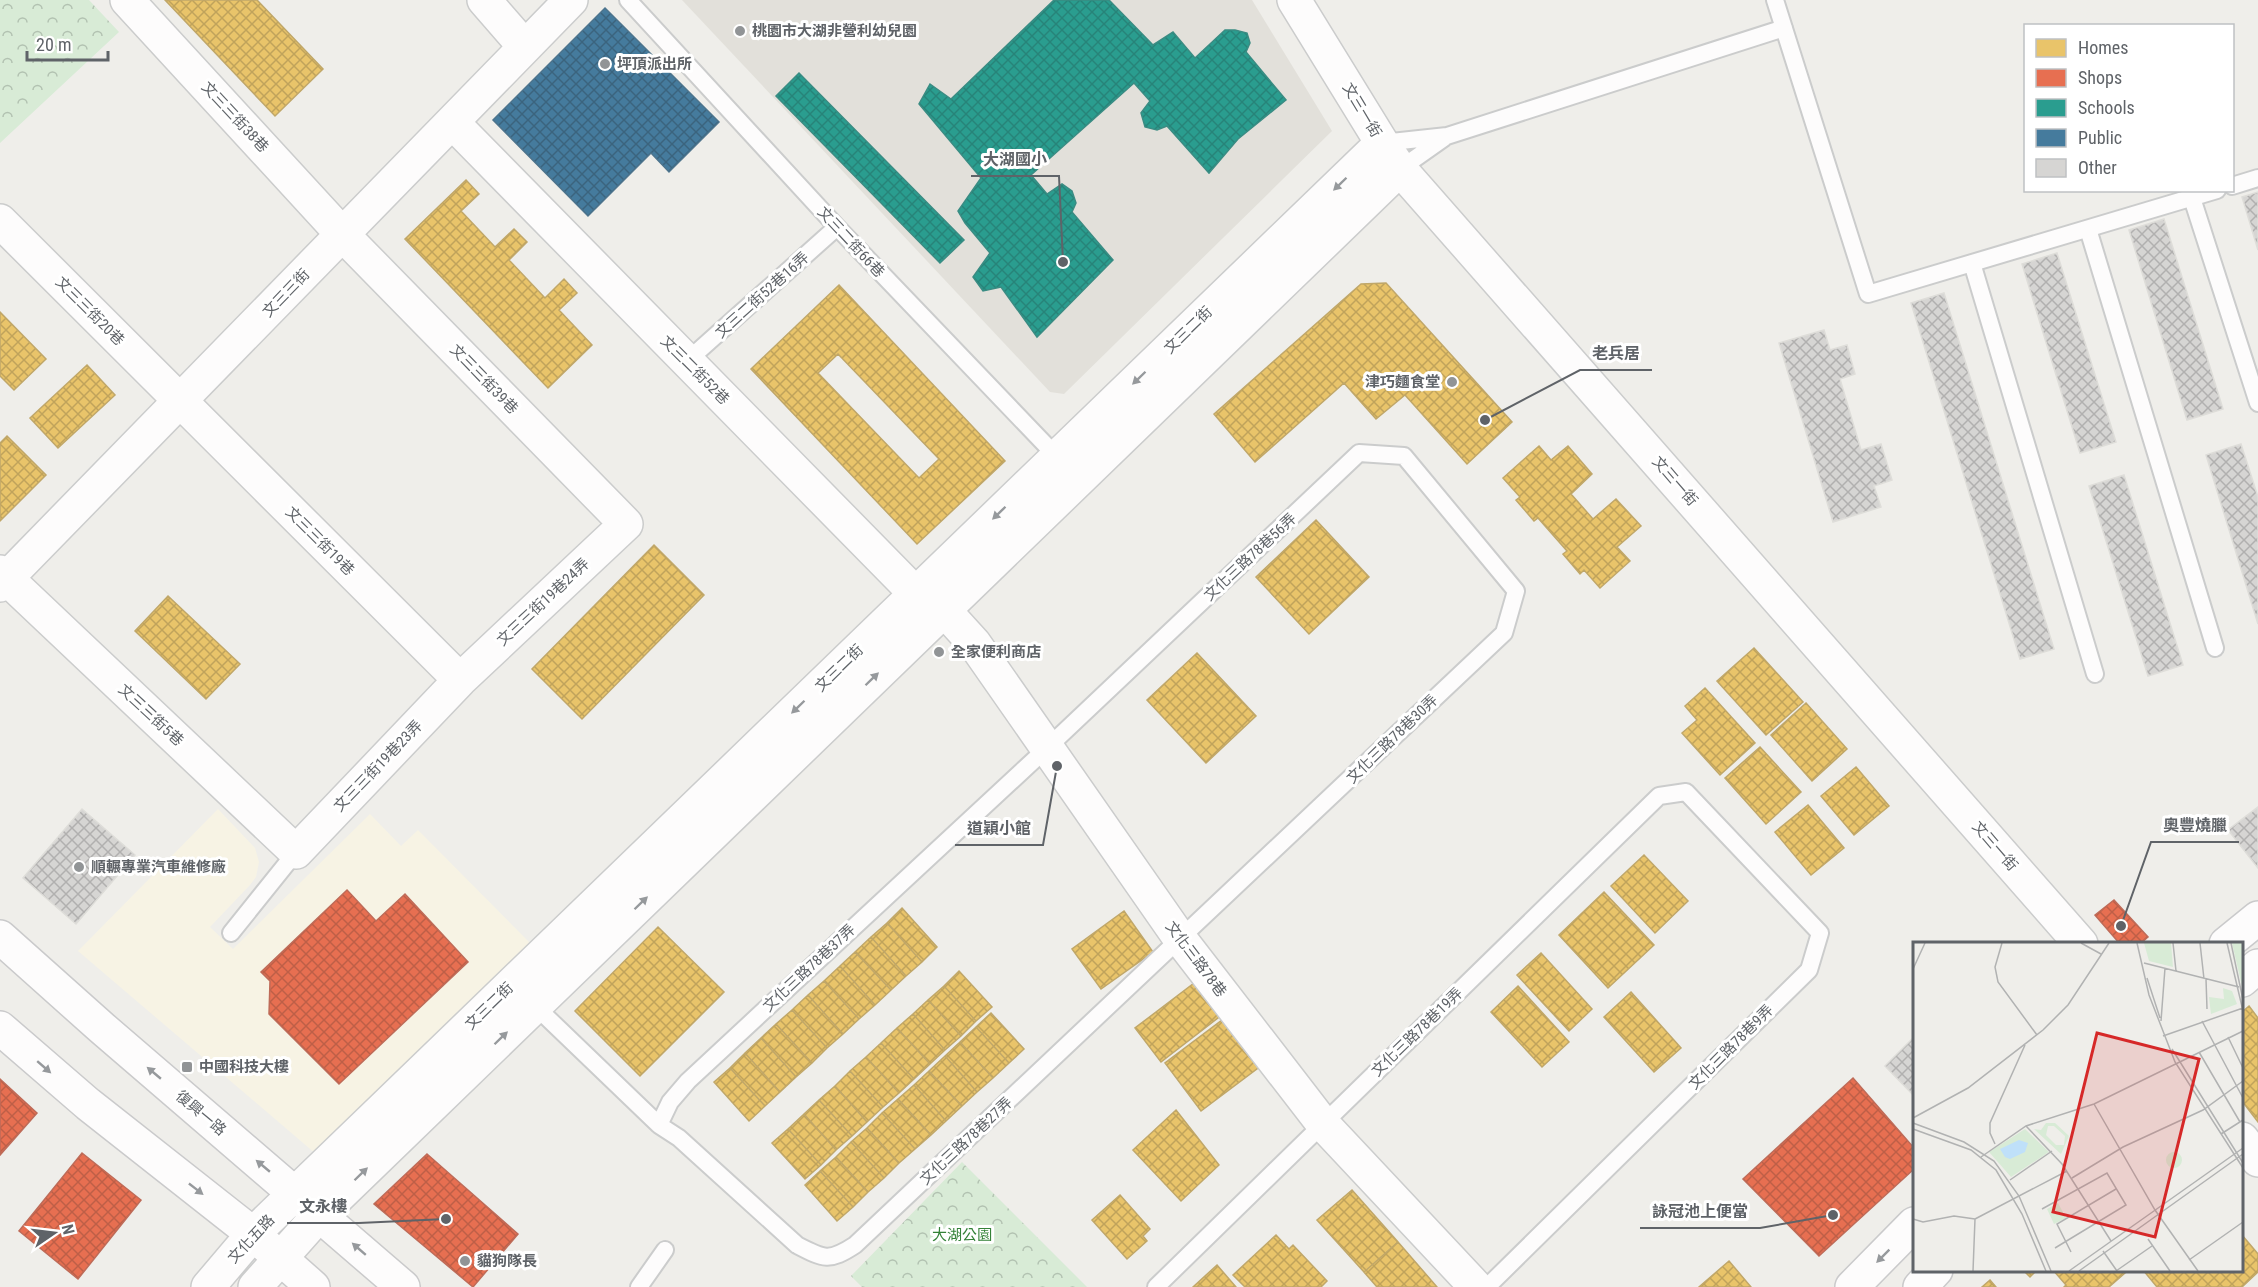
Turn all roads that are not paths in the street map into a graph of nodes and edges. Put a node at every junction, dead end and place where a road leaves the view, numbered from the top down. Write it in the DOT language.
graph roads {
  1 [pos="127,0"];
  2 [pos="484,0"];
  3 [pos="571,0"];
  4 [pos="628,0"];
  5 [pos="1294,0"];
  6 [pos="1775,0"];
  7 [pos="1784,28"];
  8 [pos="525,47"];
  9 [pos="453,123"];
  10 [pos="1448,136"];
  11 [pos="1391,156"];
  12 [pos="2258,178"];
  13 [pos="2234,185"];
  14 [pos="2211,192"];
  15 [pos="2192,198"];
  16 [pos="0,221"];
  17 [pos="837,227"];
  18 [pos="2088,229"];
  19 [pos="343,235"];
  20 [pos="1972,263"];
  21 [pos="686,362"];
  22 [pos="180,402"];
  23 [pos="2258,403"];
  24 [pos="1068,468"];
  25 [pos="1456,519"];
  26 [pos="626,524"];
  27 [pos="2,578"];
  28 [pos="916,594"];
  29 [pos="944,610"];
  30 [pos="2215,648"];
  31 [pos="2096,674"];
  32 [pos="460,680"];
  33 [pos="1047,748"];
  34 [pos="1686,792"];
  35 [pos="296,852"];
  36 [pos="2258,918"];
  37 [pos="231,933"];
  38 [pos="0,937"];
  39 [pos="1181,940"];
  40 [pos="2079,942"];
  41 [pos="2228,942"];
  42 [pos="2258,966"];
  43 [pos="2243,978"];
  44 [pos="523,995"];
  45 [pos="0,1028"];
  46 [pos="1323,1124"];
  47 [pos="659,1125"];
  48 [pos="2243,1141"];
  49 [pos="2258,1160"];
  50 [pos="307,1204"];
  51 [pos="1913,1225"];
  52 [pos="254,1234"];
  53 [pos="665,1250"];
  54 [pos="280,1258"];
  55 [pos="1934,1272"];
  56 [pos="208,1287"];
  57 [pos="255,1287"];
  58 [pos="313,1287"];
  59 [pos="403,1287"];
  60 [pos="639,1287"];
  61 [pos="1156,1287"];
  62 [pos="1476,1287"];
  63 [pos="1487,1287"];
  64 [pos="1852,1287"];
  65 [pos="1920,1287"];
  1 -- 19 [label="street, 文三三街38巷"];
  2 -- 8 [label="street"];
  3 -- 8 [label="street, 文三三街"];
  4 -- 17 [label="lane, 文三二街66巷"];
  5 -- 11 [label="street, 文三一街"];
  6 -- 7 [label="lane"];
  7 -- 10 [label="lane"];
  7 -- 20 [label="lane"];
  8 -- 9 [label="street, 文三三街"];
  9 -- 19 [label="street, 文三三街"];
  9 -- 21 [label="street, 文三二街52巷"];
  10 -- 11 [label="lane"];
  10 -- 11 [label="lane"];
  11 -- 24 [label="street, 文三二街"];
  11 -- 40 [label="street, 文三一街"];
  12 -- 13 [label="lane"];
  14 -- 15 [label="lane"];
  15 -- 18 [label="lane"];
  15 -- 23 [label="lane"];
  16 -- 22 [label="street, 文三三街20巷"];
  17 -- 21 [label="lane, 文三二街52巷16弄"];
  17 -- 24 [label="lane, 文三二街66巷"];
  18 -- 20 [label="lane"];
  18 -- 30 [label="lane"];
  19 -- 22 [label="street, 文三三街"];
  19 -- 26 [label="street, 文三三街39巷"];
  20 -- 31 [label="lane"];
  21 -- 28 [label="street, 文三二街52巷"];
  22 -- 27 [label="street, 文三三街"];
  22 -- 32 [label="street, 文三三街19巷"];
  24 -- 28 [label="street, 文三二街, one-way"];
  24 -- 29 [label="street, 文三二街"];
  25 -- 33 [label="lane, 文化三路78巷56弄"];
  25 -- 39 [label="lane, 文化三路78巷30弄"];
  26 -- 32 [label="street, 文三三街19巷24弄"];
  27 -- 35 [label="street, 文三三街5巷"];
  28 -- 29 [label="street, 文三二街52巷"];
  28 -- 44 [label="street, 文三二街, one-way"];
  29 -- 33 [label="street, 文化三路78巷"];
  44 -- 29 [label="street, 文三二街, one-way"];
  32 -- 35 [label="street, 文三三街19巷23弄"];
  33 -- 39 [label="street, 文化三路78巷"];
  33 -- 47 [label="lane, 文化三路78巷37弄"];
  34 -- 46 [label="lane, 文化三路78巷19弄"];
  34 -- 63 [label="lane, 文化三路78巷9弄"];
  35 -- 37 [label="lane"];
  36 -- 41 [label="street"];
  50 -- 38 [label="street, 復興一路, one-way"];
  39 -- 46 [label="street, 文化三路78巷"];
  39 -- 47 [label="lane, 文化三路78巷27弄"];
  42 -- 43 [label="street"];
  44 -- 47 [label="lane"];
  44 -- 50 [label="street, 文三二街"];
  45 -- 52 [label="street, one-way"];
  46 -- 61 [label="lane, 文化三路78巷19弄"];
  46 -- 62 [label="street, 文化三路78巷"];
  48 -- 49 [label="street"];
  50 -- 52 [label="street, 文化五路"];
  50 -- 54 [label="street"];
  59 -- 50 [label="street, 復興一路, one-way"];
  51 -- 64 [label="street, one-way"];
  52 -- 54 [label="street"];
  52 -- 56 [label="street, 文化五路"];
  53 -- 60 [label="lane"];
  54 -- 57 [label="street"];
  54 -- 58 [label="street"];
  55 -- 65 [label="street"];
}
